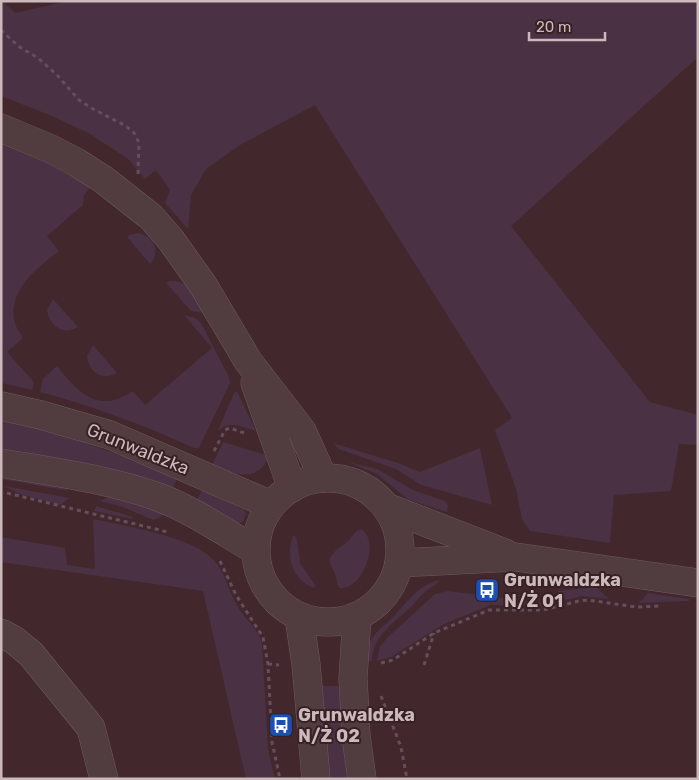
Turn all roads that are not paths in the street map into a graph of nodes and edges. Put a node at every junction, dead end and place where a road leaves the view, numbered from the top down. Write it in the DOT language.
graph roads {
  1 [pos="1,128"];
  2 [pos="248,361"];
  3 [pos="1,406"];
  4 [pos="1,463"];
  5 [pos="323,478"];
  6 [pos="292,488"];
  7 [pos="271,506"];
  8 [pos="386,508"];
  9 [pos="256,550"];
  10 [pos="516,557"];
  11 [pos="399,563"];
  12 [pos="698,583"];
  13 [pos="357,616"];
  14 [pos="299,617"];
  15 [pos="1,633"];
  16 [pos="104,779"];
  17 [pos="316,779"];
  18 [pos="362,779"];
  1 -- 2 [label="street"];
  2 -- 5 [label="street"];
  2 -- 6 [label="street"];
  3 -- 7 [label="street, Grunwaldzka"];
  4 -- 9 [label="street, Grunwaldzka"];
  5 -- 6 [label="street"];
  5 -- 8 [label="street"];
  6 -- 7 [label="street"];
  7 -- 9 [label="street"];
  8 -- 10 [label="street"];
  8 -- 11 [label="street"];
  9 -- 14 [label="street"];
  10 -- 11 [label="street"];
  10 -- 12 [label="street"];
  11 -- 13 [label="street"];
  13 -- 14 [label="street"];
  13 -- 18 [label="street"];
  14 -- 17 [label="street"];
  15 -- 16 [label="street"];
}
